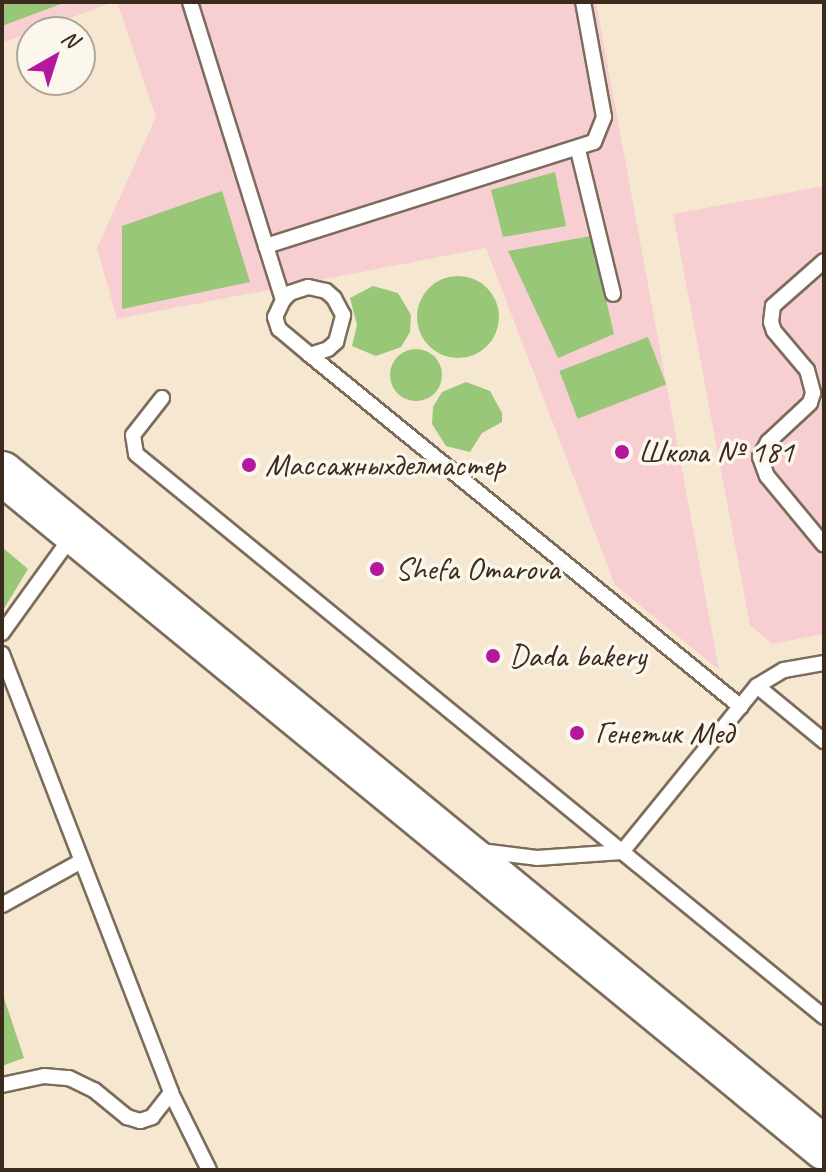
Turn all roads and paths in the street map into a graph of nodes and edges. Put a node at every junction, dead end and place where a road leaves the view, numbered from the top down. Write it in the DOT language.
graph roads {
  1 [pos="190,2"];
  2 [pos="583,2"];
  3 [pos="578,150"];
  4 [pos="266,246"];
  5 [pos="824,261"];
  6 [pos="613,294"];
  7 [pos="283,300"];
  8 [pos="310,355"];
  9 [pos="162,398"];
  10 [pos="2,473"];
  11 [pos="74,533"];
  12 [pos="824,545"];
  13 [pos="2,633"];
  14 [pos="2,654"];
  15 [pos="824,663"];
  16 [pos="757,686"];
  17 [pos="741,707"];
  18 [pos="824,741"];
  19 [pos="457,848"];
  20 [pos="622,852"];
  21 [pos="80,862"];
  22 [pos="2,905"];
  23 [pos="824,1017"];
  24 [pos="2,1085"];
  25 [pos="171,1093"];
  26 [pos="824,1148"];
  27 [pos="209,1170"];
  1 -- 4 [label="lane"];
  2 -- 3 [label="lane"];
  3 -- 4 [label="lane"];
  3 -- 6 [label="lane"];
  4 -- 7 [label="lane"];
  5 -- 12 [label="lane"];
  7 -- 8 [label="lane"];
  7 -- 8 [label="lane"];
  8 -- 17 [label="lane"];
  9 -- 20 [label="lane"];
  10 -- 11 [label="main road"];
  11 -- 13 [label="lane"];
  11 -- 19 [label="main road"];
  14 -- 21 [label="lane"];
  15 -- 16 [label="lane"];
  16 -- 17 [label="lane"];
  16 -- 18 [label="lane"];
  17 -- 20 [label="lane"];
  19 -- 20 [label="lane"];
  19 -- 26 [label="main road"];
  20 -- 23 [label="lane"];
  21 -- 22 [label="lane"];
  21 -- 25 [label="lane"];
  24 -- 25 [label="lane"];
  25 -- 27 [label="lane"];
}
